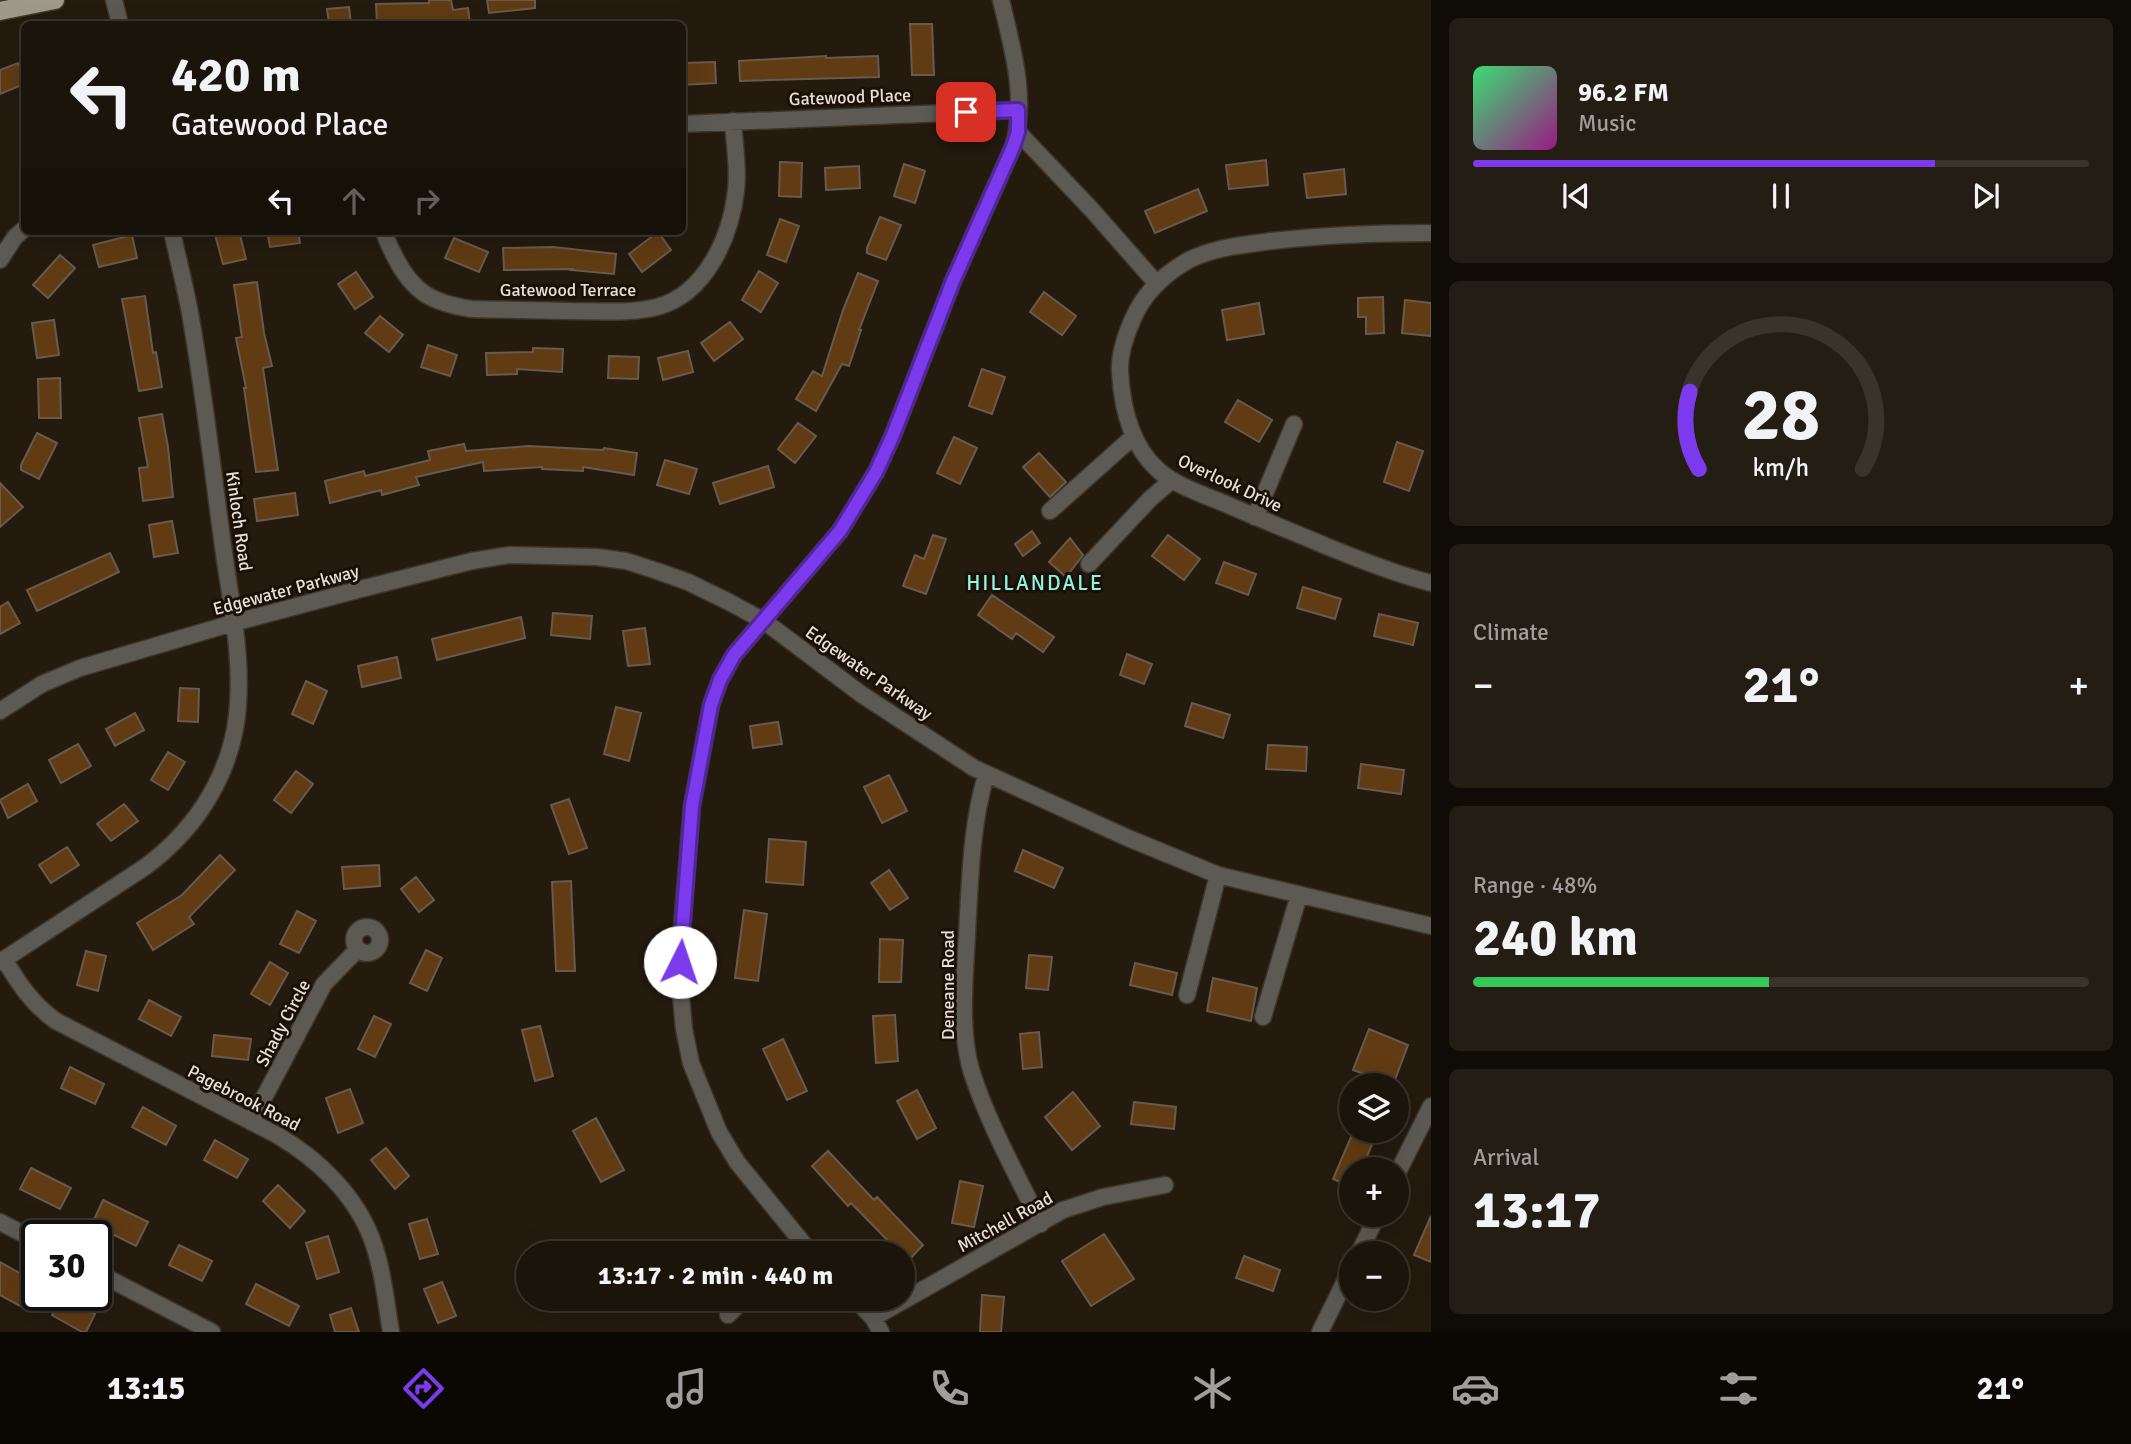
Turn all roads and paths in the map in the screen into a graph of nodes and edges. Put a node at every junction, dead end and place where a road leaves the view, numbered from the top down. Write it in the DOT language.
graph roads {
  1 [pos="55,0"];
  2 [pos="114,0"];
  3 [pos="1001,0"];
  4 [pos="0,11"];
  5 [pos="119,21"];
  6 [pos="1018,110"];
  7 [pos="733,121"];
  8 [pos="686,124"];
  9 [pos="1018,132"];
  10 [pos="21,232"];
  11 [pos="1431,233"];
  12 [pos="173,235"];
  13 [pos="384,235"];
  14 [pos="0,260"];
  15 [pos="1157,284"];
  16 [pos="1294,424"];
  17 [pos="1134,436"];
  18 [pos="1172,480"];
  19 [pos="1050,511"];
  20 [pos="1255,517"];
  21 [pos="1089,564"];
  22 [pos="1431,583"];
  23 [pos="764,621"];
  24 [pos="233,623"];
  25 [pos="0,711"];
  26 [pos="986,775"];
  27 [pos="1218,876"];
  28 [pos="1299,895"];
  29 [pos="1431,926"];
  30 [pos="358,949"];
  31 [pos="2,960"];
  32 [pos="1187,995"];
  33 [pos="1263,1017"];
  34 [pos="1431,1106"];
  35 [pos="251,1122"];
  36 [pos="1406,1157"];
  37 [pos="1165,1185"];
  38 [pos="0,1222"];
  39 [pos="1041,1224"];
  40 [pos="21,1233"];
  41 [pos="801,1241"];
  42 [pos="112,1280"];
  43 [pos="1339,1293"];
  44 [pos="732,1311"];
  45 [pos="865,1311"];
  46 [pos="728,1315"];
  47 [pos="877,1325"];
  48 [pos="212,1332"];
  49 [pos="391,1332"];
  50 [pos="1320,1332"];
  1 -- 4 [label="main road"];
  2 -- 5 [label="street"];
  3 -- 6 [label="street"];
  6 -- 7 [label="street, Gatewood Place"];
  6 -- 9 [label="street"];
  7 -- 8 [label="street, Gatewood Place"];
  7 -- 13 [label="street, Gatewood Terrace"];
  9 -- 15 [label="street"];
  9 -- 23 [label="street"];
  10 -- 14 [label="street"];
  11 -- 15 [label="street, Overlook Drive"];
  12 -- 24 [label="street, Kinloch Road"];
  15 -- 17 [label="street, Overlook Drive"];
  16 -- 20 [label="street"];
  17 -- 18 [label="street, Overlook Drive"];
  17 -- 19 [label="street"];
  18 -- 20 [label="street, Overlook Drive"];
  18 -- 21 [label="street"];
  20 -- 22 [label="street, Overlook Drive"];
  23 -- 24 [label="street, Edgewater Parkway"];
  23 -- 26 [label="street, Edgewater Parkway"];
  23 -- 41 [label="street"];
  24 -- 25 [label="street, Edgewater Parkway"];
  24 -- 31 [label="street, Kinloch Road"];
  26 -- 27 [label="street, Edgewater Parkway"];
  26 -- 39 [label="street, Deneane Road"];
  27 -- 28 [label="street, Edgewater Parkway"];
  27 -- 32 [label="street"];
  28 -- 29 [label="street, Edgewater Parkway"];
  28 -- 33 [label="street"];
  30 -- 35 [label="street, Shady Circle"];
  31 -- 35 [label="street, Pagebrook Road"];
  34 -- 36 [label="street"];
  35 -- 49 [label="street, Pagebrook Road"];
  37 -- 39 [label="street, Mitchell Road"];
  38 -- 40 [label="street"];
  39 -- 47 [label="street, Mitchell Road"];
  42 -- 48 [label="street"];
  43 -- 50 [label="street"];
  44 -- 46 [label="street"];
  45 -- 47 [label="street"];
}
